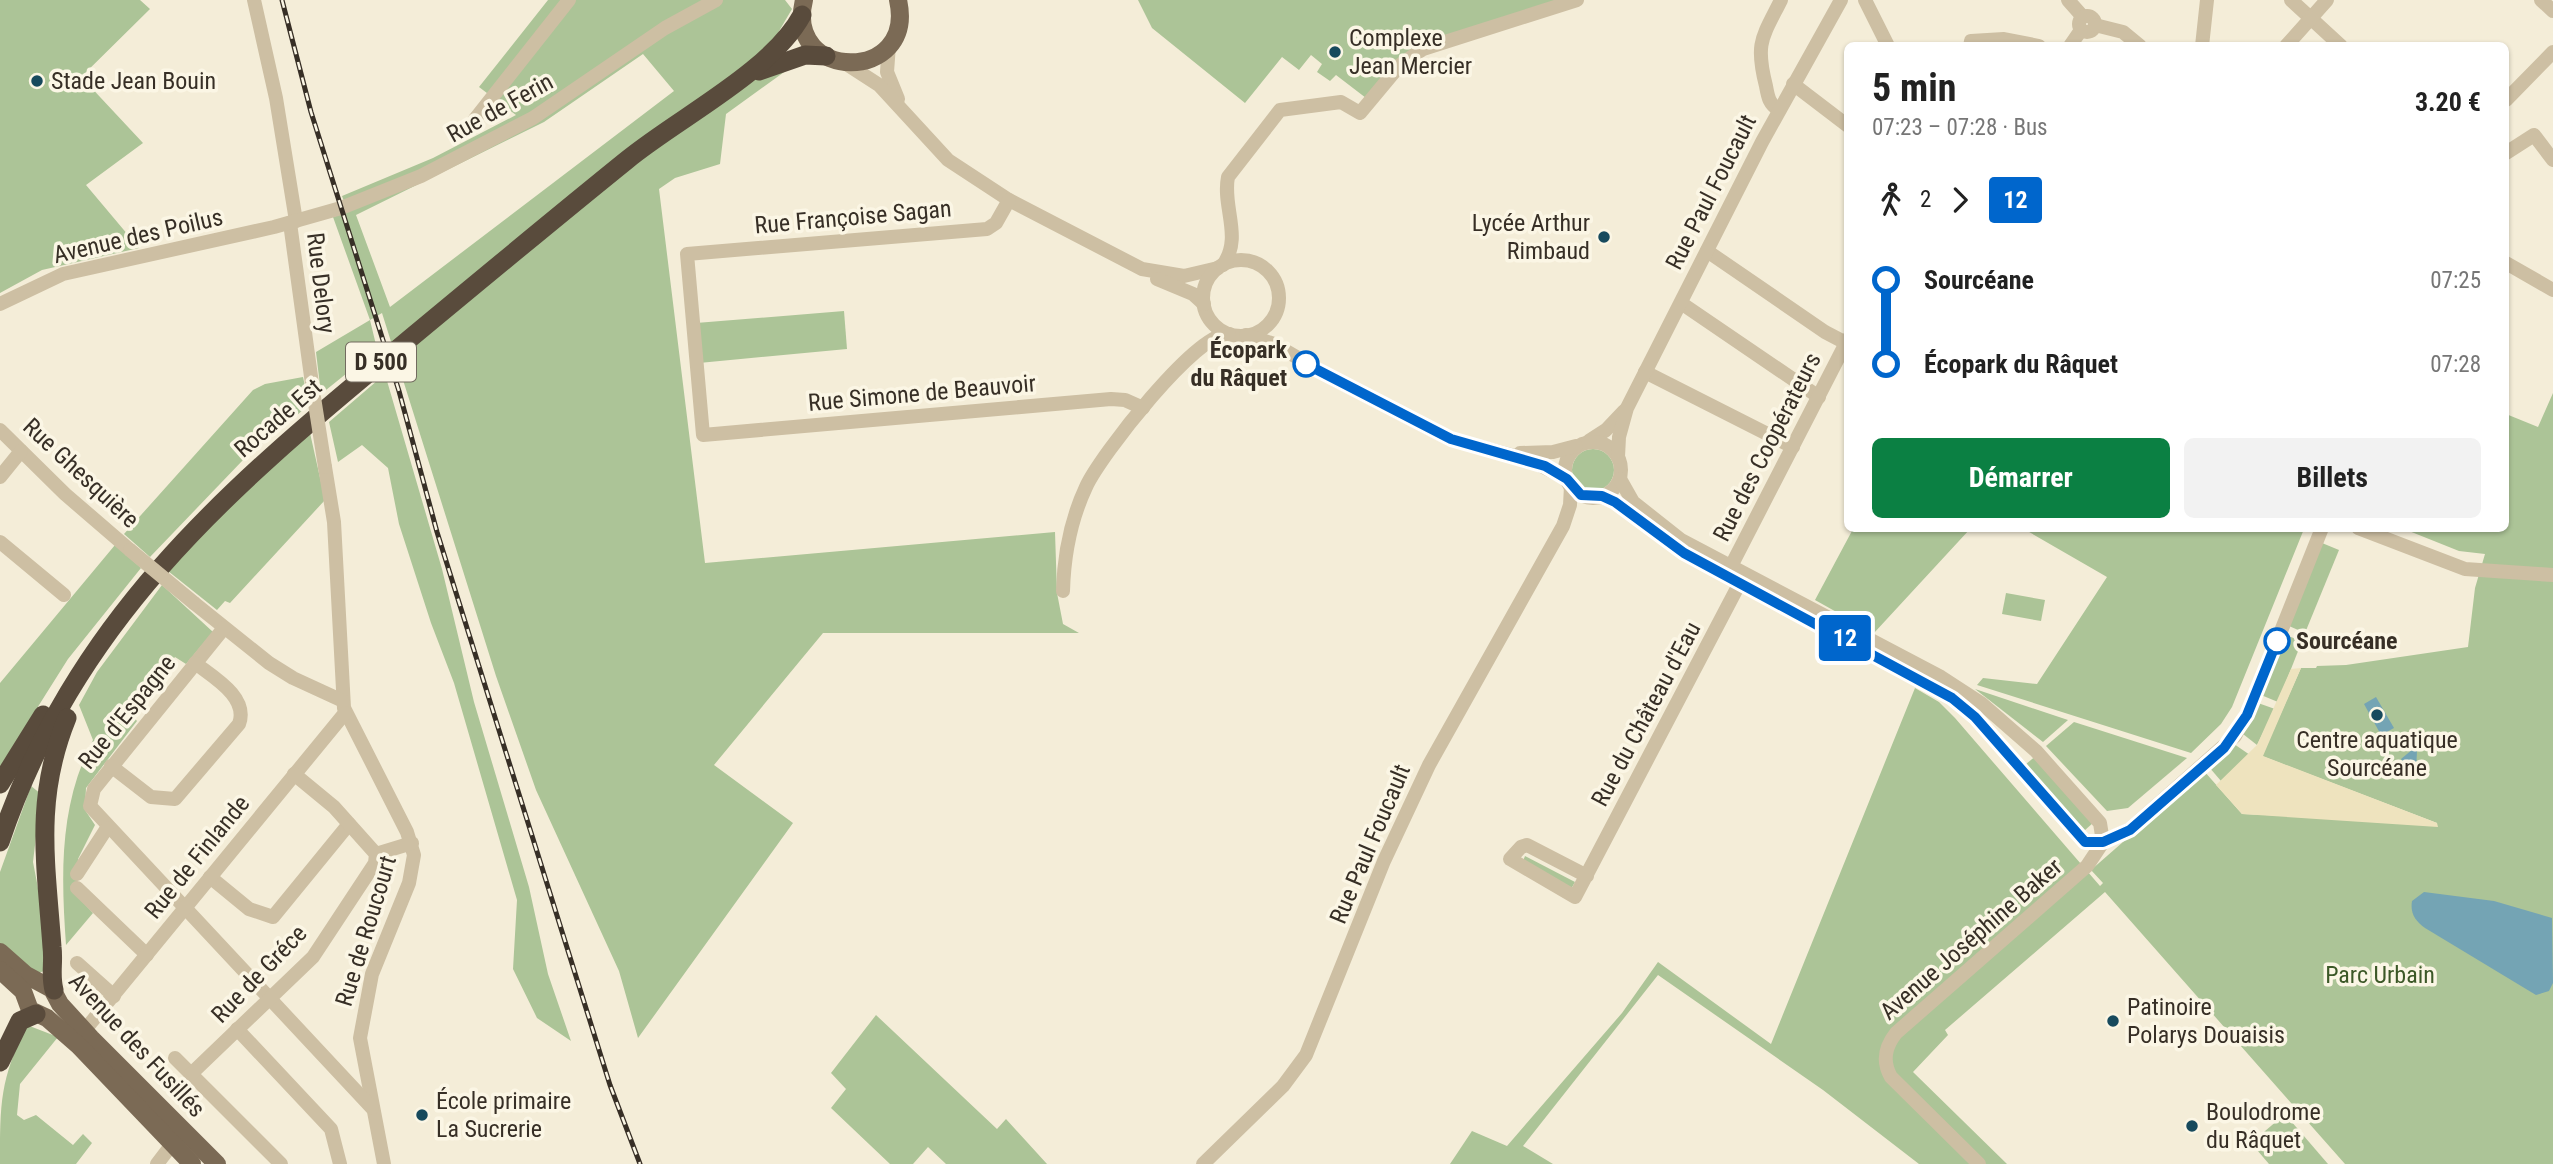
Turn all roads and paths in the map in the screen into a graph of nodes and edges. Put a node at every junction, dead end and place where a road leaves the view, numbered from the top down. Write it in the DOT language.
graph roads {
  1 [pos="254,0"];
  2 [pos="569,0"];
  3 [pos="716,0"];
  4 [pos="1577,0"];
  5 [pos="1781,0"];
  6 [pos="1841,0"];
  7 [pos="1865,0"];
  8 [pos="2068,0"];
  9 [pos="2207,0"];
  10 [pos="2291,0"];
  11 [pos="2327,0"];
  12 [pos="2541,0"];
  13 [pos="902,5"];
  14 [pos="802,6"];
  15 [pos="2553,11"];
  16 [pos="2311,18"];
  17 [pos="2086,24"];
  18 [pos="1886,42"];
  19 [pos="1970,42"];
  20 [pos="2019,42"];
  21 [pos="2073,42"];
  22 [pos="2135,42"];
  23 [pos="2202,42"];
  24 [pos="2290,42"];
  25 [pos="2337,42"];
  26 [pos="889,45"];
  27 [pos="2553,52"];
  28 [pos="835,60"];
  29 [pos="1793,84"];
  30 [pos="721,92"];
  31 [pos="2509,97"];
  32 [pos="1779,110"];
  33 [pos="909,118"];
  34 [pos="475,119"];
  35 [pos="1844,123"];
  36 [pos="2509,151"];
  37 [pos="2553,160"];
  38 [pos="1009,200"];
  39 [pos="293,222"];
  40 [pos="1232,224"];
  41 [pos="1707,251"];
  42 [pos="1125,262"];
  43 [pos="1258,264"];
  44 [pos="2509,265"];
  45 [pos="1220,266"];
  46 [pos="2553,290"];
  47 [pos="0,303"];
  48 [pos="1681,303"];
  49 [pos="1205,307"];
  50 [pos="1276,314"];
  51 [pos="1229,334"];
  52 [pos="1246,335"];
  53 [pos="1844,340"];
  54 [pos="1844,347"];
  55 [pos="1196,350"];
  56 [pos="1298,359"];
  57 [pos="1645,372"];
  58 [pos="313,391"];
  59 [pos="1819,397"];
  60 [pos="1143,408"];
  61 [pos="1627,408"];
  62 [pos="0,430"];
  63 [pos="703,435"];
  64 [pos="1584,444"];
  65 [pos="1793,447"];
  66 [pos="21,451"];
  67 [pos="1502,452"];
  68 [pos="1618,457"];
  69 [pos="0,477"];
  70 [pos="1620,479"];
  71 [pos="1569,483"];
  72 [pos="1600,497"];
  73 [pos="1563,526"];
  74 [pos="2320,532"];
  75 [pos="2368,532"];
  76 [pos="0,542"];
  77 [pos="1729,571"];
  78 [pos="2553,575"];
  79 [pos="1742,578"];
  80 [pos="1063,591"];
  81 [pos="64,595"];
  82 [pos="113,626"];
  83 [pos="224,628"];
  84 [pos="195,663"];
  85 [pos="344,707"];
  86 [pos="111,766"];
  87 [pos="294,774"];
  88 [pos="0,784"];
  89 [pos="349,824"];
  90 [pos="107,828"];
  91 [pos="0,842"];
  92 [pos="2103,842"];
  93 [pos="412,843"];
  94 [pos="376,854"];
  95 [pos="1587,876"];
  96 [pos="210,877"];
  97 [pos="184,909"];
  98 [pos="0,952"];
  99 [pos="147,955"];
  100 [pos="77,962"];
  101 [pos="10,973"];
  102 [pos="55,994"];
  103 [pos="114,996"];
  104 [pos="268,1000"];
  105 [pos="39,1015"];
  106 [pos="237,1029"];
  107 [pos="85,1031"];
  108 [pos="175,1058"];
  109 [pos="0,1062"];
  110 [pos="191,1074"];
  111 [pos="373,1109"];
  112 [pos="173,1143"];
  113 [pos="157,1164"];
  114 [pos="192,1164"];
  115 [pos="216,1164"];
  116 [pos="281,1164"];
  117 [pos="340,1164"];
  118 [pos="384,1164"];
  119 [pos="1203,1164"];
  120 [pos="1979,1164"];
  1 -- 39 [label="street, Rue Delory"];
  2 -- 34 [label="street"];
  3 -- 39 [label="street, Rue de Ferin"];
  4 -- 40 [label="street"];
  5 -- 32 [label="street"];
  6 -- 29 [label="street, Rue Paul Foucault"];
  7 -- 18 [label="street"];
  8 -- 17 [label="street"];
  9 -- 23 [label="street"];
  10 -- 16 [label="street"];
  11 -- 16 [label="street"];
  12 -- 15 [label="street"];
  13 -- 26 [label="main road"];
  14 -- 28 [label="main road"];
  14 -- 30 [label="highway, Rocade Est / D 500"];
  16 -- 24 [label="street"];
  16 -- 25 [label="street"];
  17 -- 21 [label="street"];
  17 -- 22 [label="street"];
  19 -- 20 [label="street"];
  26 -- 28 [label="main road"];
  26 -- 33 [label="street"];
  27 -- 31 [label="street"];
  28 -- 30 [label="highway, Rocade Est / D 500"];
  28 -- 33 [label="street"];
  29 -- 32 [label="street, Rue Paul Foucault"];
  29 -- 35 [label="street"];
  30 -- 82 [label="highway, Rocade Est / D 500"];
  32 -- 41 [label="street, Rue Paul Foucault"];
  33 -- 38 [label="street"];
  36 -- 37 [label="street"];
  38 -- 42 [label="street"];
  38 -- 63 [label="street, Rue Françoise Sagan"];
  39 -- 47 [label="street, Avenue des Poilus"];
  39 -- 58 [label="street, Rue Delory"];
  40 -- 43 [label="street"];
  40 -- 45 [label="street"];
  41 -- 48 [label="street, Rue Paul Foucault"];
  41 -- 53 [label="street"];
  42 -- 45 [label="street"];
  42 -- 49 [label="street"];
  43 -- 45 [label="street"];
  43 -- 50 [label="street"];
  44 -- 46 [label="street"];
  45 -- 49 [label="street"];
  48 -- 57 [label="street, Rue Paul Foucault"];
  48 -- 59 [label="street"];
  49 -- 51 [label="street"];
  49 -- 55 [label="street"];
  50 -- 52 [label="street"];
  50 -- 56 [label="street"];
  51 -- 52 [label="street"];
  51 -- 55 [label="street"];
  52 -- 56 [label="street"];
  54 -- 59 [label="street, Rue des Coopérateurs"];
  55 -- 60 [label="street"];
  56 -- 67 [label="street"];
  57 -- 61 [label="street, Rue Paul Foucault"];
  57 -- 65 [label="street"];
  58 -- 85 [label="street, Rue de Roucourt, bridge"];
  59 -- 65 [label="street, Rue des Coopérateurs"];
  60 -- 63 [label="street, Rue Simone de Beauvoir"];
  60 -- 80 [label="street"];
  61 -- 64 [label="street, Rue Paul Foucault"];
  61 -- 68 [label="street, Rue Paul Foucault"];
  62 -- 66 [label="street, Rue Ghesquière"];
  64 -- 67 [label="street"];
  64 -- 68 [label="street"];
  64 -- 71 [label="street"];
  65 -- 77 [label="street, Rue des Coopérateurs"];
  66 -- 69 [label="street"];
  66 -- 83 [label="street, Rue Ghesquière, bridge"];
  67 -- 71 [label="street"];
  68 -- 70 [label="street"];
  70 -- 72 [label="street"];
  70 -- 77 [label="street"];
  71 -- 72 [label="street"];
  71 -- 73 [label="street, Rue Paul Foucault"];
  72 -- 73 [label="street, Rue Paul Foucault"];
  72 -- 77 [label="street"];
  73 -- 119 [label="street, Rue Paul Foucault"];
  74 -- 92 [label="street"];
  75 -- 78 [label="street"];
  76 -- 81 [label="street"];
  77 -- 79 [label="street"];
  79 -- 92 [label="street"];
  79 -- 92 [label="street"];
  79 -- 95 [label="street, Rue du Château d'Eau"];
  82 -- 88 [label="highway"];
  82 -- 91 [label="highway, Rocade Est / D 500"];
  82 -- 102 [label="highway"];
  83 -- 84 [label="street, Rue d'Espagne"];
  83 -- 85 [label="street, Rue Ghesquière"];
  84 -- 86 [label="street, Rue d'Espagne"];
  84 -- 86 [label="street"];
  85 -- 87 [label="street, Rue de Finlande"];
  85 -- 93 [label="street, Rue de Roucourt"];
  86 -- 90 [label="street, Rue d'Espagne"];
  87 -- 89 [label="street"];
  87 -- 96 [label="street, Rue de Finlande"];
  89 -- 94 [label="street"];
  89 -- 96 [label="street"];
  90 -- 97 [label="street"];
  90 -- 99 [label="street"];
  92 -- 120 [label="street, Avenue Joséphine Baker"];
  93 -- 94 [label="street"];
  93 -- 111 [label="street, Rue de Roucourt"];
  94 -- 104 [label="street, Rue de Gréce"];
  95 -- 95 [label="street, Rue du Château d'Eau"];
  96 -- 97 [label="street, Rue de Finlande"];
  97 -- 99 [label="street, Rue de Finlande"];
  97 -- 104 [label="street"];
  98 -- 101 [label="main road"];
  99 -- 103 [label="street, Rue de Finlande"];
  100 -- 103 [label="street"];
  101 -- 102 [label="main road, Avenue des Fusillés"];
  101 -- 105 [label="main road, Avenue des Fusillés"];
  102 -- 105 [label="main road"];
  102 -- 107 [label="main road, Avenue des Fusillés"];
  103 -- 107 [label="street, Rue de Finlande"];
  104 -- 106 [label="street, Rue de Gréce"];
  104 -- 111 [label="street"];
  105 -- 109 [label="highway"];
  105 -- 112 [label="main road, Avenue des Fusillés"];
  106 -- 110 [label="street, Rue de Gréce"];
  106 -- 117 [label="street"];
  107 -- 115 [label="main road, Avenue des Fusillés"];
  108 -- 110 [label="street"];
  110 -- 116 [label="street"];
  111 -- 118 [label="street, Rue de Roucourt"];
  112 -- 113 [label="street"];
  112 -- 114 [label="main road, Avenue des Fusillés"];
}
